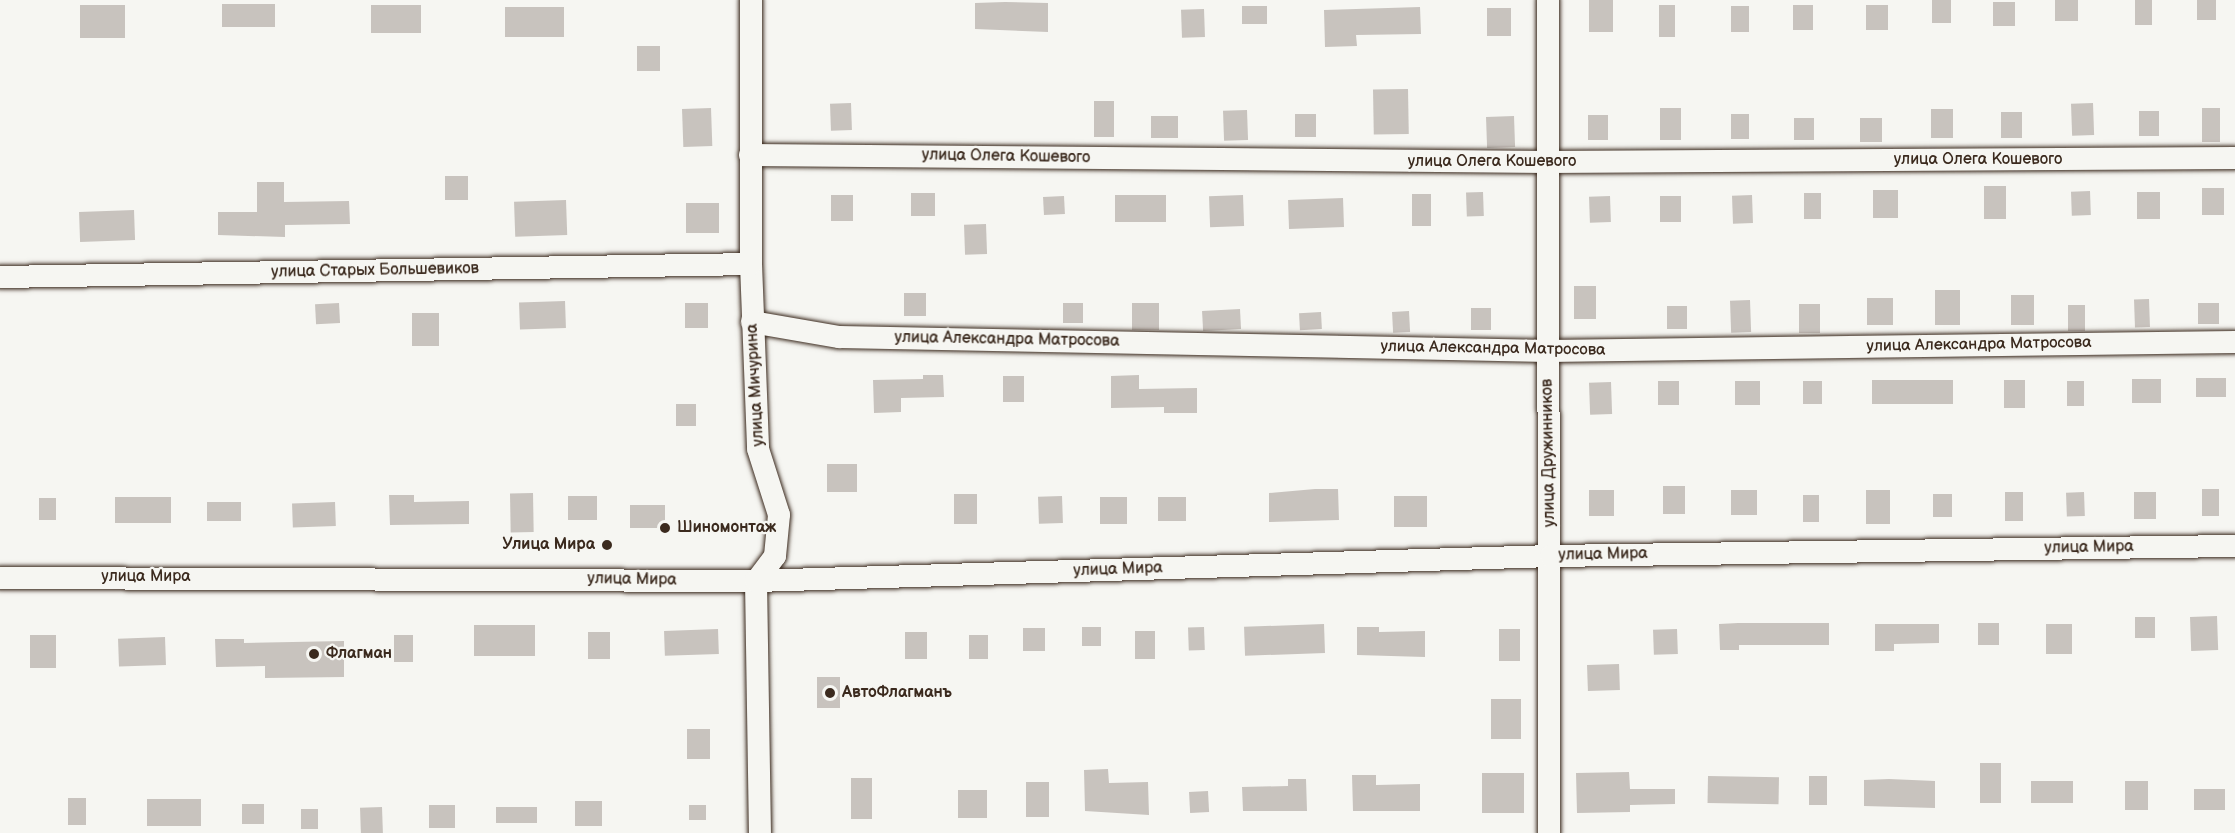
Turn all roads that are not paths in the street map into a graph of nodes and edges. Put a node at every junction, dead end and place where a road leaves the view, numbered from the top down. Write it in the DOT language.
graph roads {
  1 [pos="751,0"];
  2 [pos="1548,0"];
  3 [pos="750,155"];
  4 [pos="2235,158"];
  5 [pos="1547,162"];
  6 [pos="751,264"];
  7 [pos="0,278"];
  8 [pos="752,322"];
  9 [pos="2235,342"];
  10 [pos="1548,351"];
  11 [pos="2235,546"];
  12 [pos="1551,556"];
  13 [pos="0,578"];
  14 [pos="756,581"];
  15 [pos="760,833"];
  16 [pos="1549,833"];
  1 -- 3 [label="street, улица Мичурина"];
  2 -- 5 [label="street, улица Дружинников"];
  3 -- 5 [label="street, улица Олега Кошевого"];
  3 -- 6 [label="street, улица Мичурина"];
  4 -- 5 [label="street, улица Олега Кошевого"];
  5 -- 10 [label="street, улица Дружинников"];
  6 -- 7 [label="street, улица Старых Большевиков"];
  6 -- 8 [label="street, улица Мичурина"];
  8 -- 10 [label="street, улица Александра Матросова"];
  8 -- 14 [label="street, улица Мичурина"];
  9 -- 10 [label="street, улица Александра Матросова"];
  10 -- 12 [label="street, улица Дружинников"];
  11 -- 12 [label="street, улица Мира"];
  12 -- 14 [label="street, улица Мира"];
  12 -- 16 [label="street, улица Дружинников"];
  13 -- 14 [label="street, улица Мира"];
  14 -- 15 [label="street"];
}
